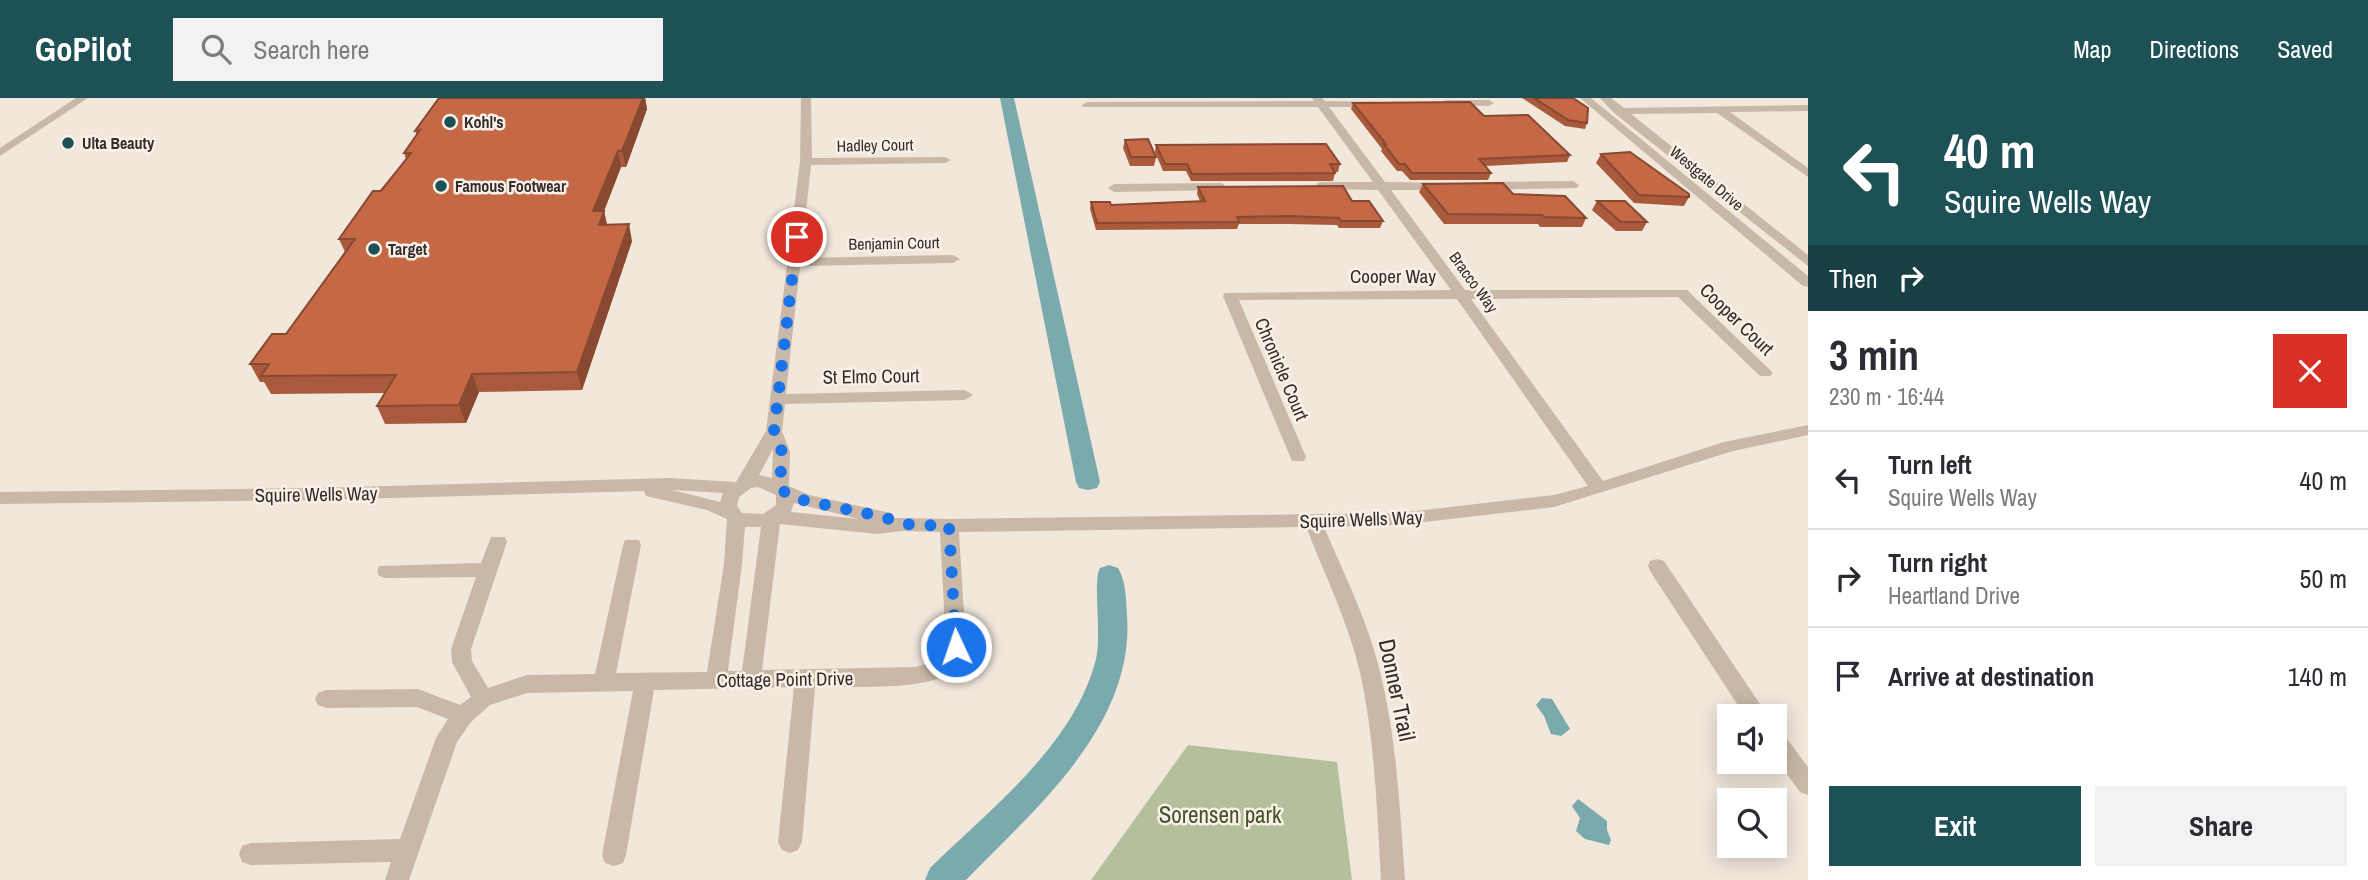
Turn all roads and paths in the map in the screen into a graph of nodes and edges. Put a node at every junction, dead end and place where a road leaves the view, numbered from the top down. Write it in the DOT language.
graph roads {
  1 [pos="83,98"];
  2 [pos="806,98"];
  3 [pos="1585,98"];
  4 [pos="1703,98"];
  5 [pos="1319,101"];
  6 [pos="1489,103"];
  7 [pos="1391,104"];
  8 [pos="1433,104"];
  9 [pos="1603,104"];
  10 [pos="1087,105"];
  11 [pos="1808,108"];
  12 [pos="1718,109"];
  13 [pos="1621,111"];
  14 [pos="0,153"];
  15 [pos="945,160"];
  16 [pos="806,162"];
  17 [pos="1808,173"];
  18 [pos="1573,185"];
  19 [pos="1382,186"];
  20 [pos="1235,187"];
  21 [pos="1301,187"];
  22 [pos="1114,188"];
  23 [pos="953,259"];
  24 [pos="794,262"];
  25 [pos="1808,262"];
  26 [pos="1808,283"];
  27 [pos="1682,293"];
  28 [pos="1461,295"];
  29 [pos="1230,296"];
  30 [pos="1765,373"];
  31 [pos="965,395"];
  32 [pos="778,399"];
  33 [pos="1808,430"];
  34 [pos="774,431"];
  35 [pos="1297,457"];
  36 [pos="742,485"];
  37 [pos="631,487"];
  38 [pos="1599,489"];
  39 [pos="783,490"];
  40 [pos="0,498"];
  41 [pos="733,516"];
  42 [pos="774,519"];
  43 [pos="1312,520"];
  44 [pos="903,524"];
  45 [pos="949,526"];
  46 [pos="498,542"];
  47 [pos="632,545"];
  48 [pos="1657,566"];
  49 [pos="488,570"];
  50 [pos="386,571"];
  51 [pos="729,596"];
  52 [pos="761,596"];
  53 [pos="805,678"];
  54 [pos="751,679"];
  55 [pos="716,680"];
  56 [pos="645,681"];
  57 [pos="604,682"];
  58 [pos="326,699"];
  59 [pos="483,699"];
  60 [pos="1749,704"];
  61 [pos="463,715"];
  62 [pos="1787,757"];
  63 [pos="1808,785"];
  64 [pos="790,842"];
  65 [pos="407,850"];
  66 [pos="251,854"];
  67 [pos="614,855"];
  68 [pos="397,880"];
  69 [pos="1393,880"];
  1 -- 14 [label="street"];
  2 -- 16 [label="street"];
  3 -- 9 [label="street, Westgate Drive"];
  4 -- 12 [label="street"];
  5 -- 7 [label="street"];
  5 -- 10 [label="street"];
  5 -- 19 [label="street, Bracco Way"];
  6 -- 8 [label="street"];
  9 -- 13 [label="street, Westgate Drive"];
  9 -- 26 [label="street, Westgate Drive"];
  11 -- 12 [label="street"];
  12 -- 13 [label="street"];
  12 -- 17 [label="street"];
  13 -- 25 [label="street, Westgate Drive"];
  15 -- 16 [label="street, Hadley Court"];
  16 -- 24 [label="street"];
  18 -- 19 [label="street"];
  19 -- 21 [label="street"];
  19 -- 28 [label="street, Bracco Way"];
  20 -- 22 [label="street"];
  23 -- 24 [label="street, Benjamin Court"];
  24 -- 32 [label="street"];
  27 -- 28 [label="street, Cooper Way"];
  27 -- 30 [label="street, Cooper Court"];
  28 -- 29 [label="street, Cooper Way"];
  28 -- 38 [label="street, Bracco Way"];
  29 -- 35 [label="street, Chronicle Court"];
  31 -- 32 [label="street, St Elmo Court"];
  32 -- 34 [label="street"];
  33 -- 38 [label="street, Squire Wells Way"];
  34 -- 36 [label="street"];
  34 -- 39 [label="street"];
  36 -- 37 [label="street, Squire Wells Way"];
  36 -- 39 [label="street"];
  36 -- 41 [label="street"];
  37 -- 40 [label="street, Squire Wells Way"];
  37 -- 41 [label="street, Squire Wells Way"];
  38 -- 43 [label="street, Squire Wells Way"];
  39 -- 42 [label="street"];
  39 -- 44 [label="street, Squire Wells Way"];
  41 -- 42 [label="street"];
  41 -- 51 [label="street"];
  42 -- 44 [label="street, Squire Wells Way"];
  42 -- 52 [label="street"];
  43 -- 45 [label="street, Squire Wells Way"];
  43 -- 69 [label="street, Donner Trail"];
  44 -- 45 [label="street, Squire Wells Way"];
  45 -- 53 [label="street, Cottage Point Drive"];
  46 -- 49 [label="street"];
  47 -- 57 [label="street"];
  48 -- 60 [label="street"];
  49 -- 50 [label="street"];
  49 -- 59 [label="street"];
  51 -- 52 [label="street"];
  51 -- 55 [label="street"];
  52 -- 54 [label="street"];
  53 -- 54 [label="street, Cottage Point Drive"];
  53 -- 64 [label="street"];
  54 -- 55 [label="street, Cottage Point Drive"];
  55 -- 56 [label="street, Cottage Point Drive"];
  56 -- 57 [label="street, Cottage Point Drive"];
  56 -- 67 [label="street"];
  57 -- 59 [label="street, Cottage Point Drive"];
  58 -- 61 [label="street"];
  59 -- 61 [label="street, Cottage Point Drive"];
  61 -- 65 [label="street, Cottage Point Drive"];
  62 -- 63 [label="street"];
  65 -- 66 [label="street"];
  65 -- 68 [label="street, Cottage Point Drive"];
}
